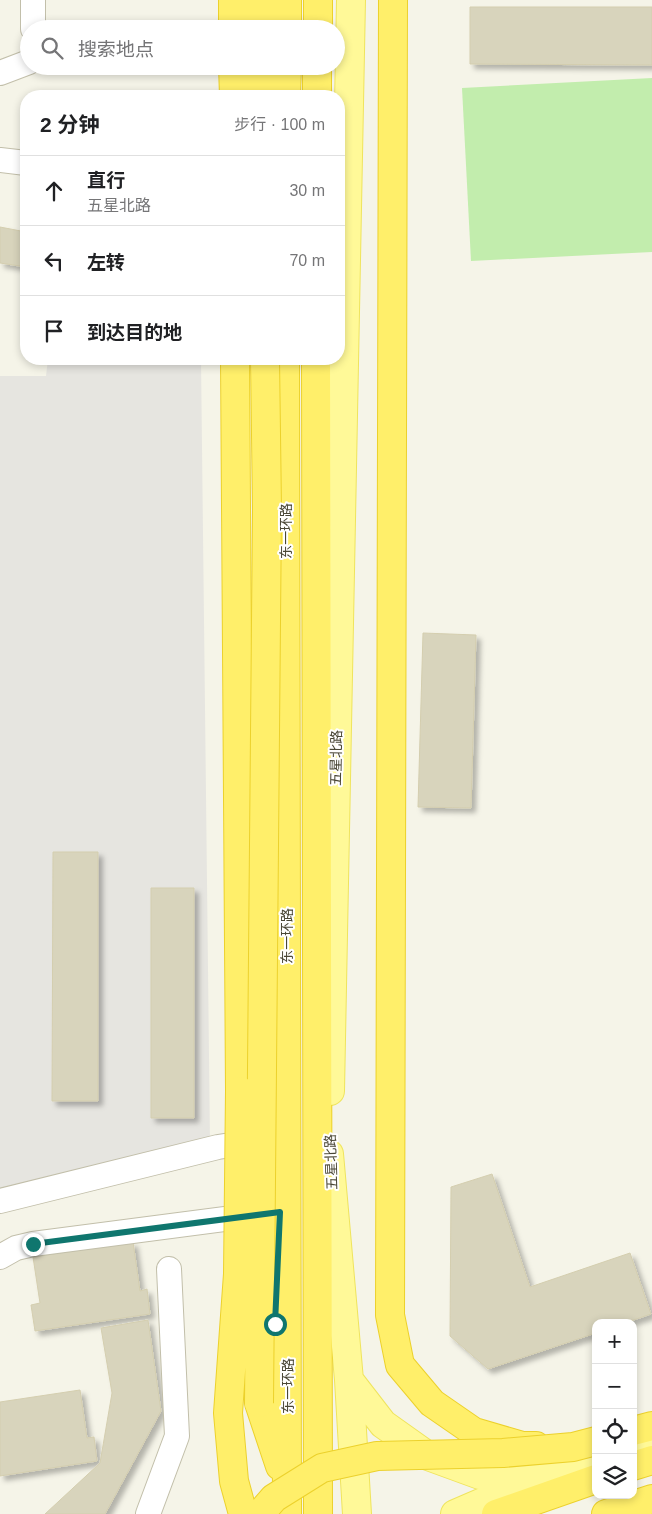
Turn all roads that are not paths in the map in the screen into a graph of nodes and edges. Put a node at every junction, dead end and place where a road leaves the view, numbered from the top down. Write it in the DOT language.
graph roads {
  1 [pos="33,0"];
  2 [pos="233,0"];
  3 [pos="260,0"];
  4 [pos="265,0"];
  5 [pos="287,0"];
  6 [pos="318,0"];
  7 [pos="350,0"];
  8 [pos="393,0"];
  9 [pos="33,20"];
  10 [pos="233,20"];
  11 [pos="260,20"];
  12 [pos="266,20"];
  13 [pos="287,20"];
  14 [pos="318,20"];
  15 [pos="20,65"];
  16 [pos="0,73"];
  17 [pos="234,75"];
  18 [pos="261,75"];
  19 [pos="266,75"];
  20 [pos="286,75"];
  21 [pos="317,75"];
  22 [pos="234,90"];
  23 [pos="261,90"];
  24 [pos="266,90"];
  25 [pos="286,90"];
  26 [pos="317,90"];
  27 [pos="0,160"];
  28 [pos="20,162"];
  29 [pos="345,278"];
  30 [pos="235,365"];
  31 [pos="265,365"];
  32 [pos="270,365"];
  33 [pos="285,365"];
  34 [pos="316,365"];
  35 [pos="343,365"];
  36 [pos="279,1137"];
  37 [pos="0,1201"];
  38 [pos="280,1212"];
  39 [pos="0,1257"];
  40 [pos="168,1269"];
  41 [pos="349,1380"];
  42 [pos="652,1426"];
  43 [pos="637,1430"];
  44 [pos="652,1440"];
  45 [pos="637,1445"];
  46 [pos="588,1449"];
  47 [pos="652,1460"];
  48 [pos="637,1465"];
  49 [pos="280,1466"];
  50 [pos="536,1478"];
  51 [pos="592,1480"];
  52 [pos="652,1499"];
  53 [pos="652,1511"];
  54 [pos="148,1514"];
  55 [pos="243,1514"];
  56 [pos="260,1514"];
  57 [pos="282,1514"];
  58 [pos="287,1514"];
  59 [pos="318,1514"];
  60 [pos="357,1514"];
  61 [pos="454,1514"];
  62 [pos="496,1514"];
  63 [pos="606,1514"];
  64 [pos="645,1514"];
  1 -- 9 [label="street"];
  2 -- 10 [label="highway"];
  3 -- 11 [label="highway"];
  4 -- 12 [label="main road"];
  5 -- 13 [label="highway"];
  6 -- 14 [label="highway"];
  7 -- 29 [label="main road, 五星北路"];
  8 -- 46 [label="highway, bridge"];
  15 -- 16 [label="street"];
  17 -- 22 [label="highway"];
  18 -- 23 [label="highway"];
  19 -- 24 [label="main road"];
  20 -- 25 [label="highway"];
  21 -- 26 [label="highway"];
  27 -- 28 [label="street"];
  30 -- 55 [label="highway, bridge"];
  31 -- 49 [label="highway, bridge"];
  32 -- 36 [label="main road"];
  33 -- 58 [label="highway, 东一环路"];
  34 -- 59 [label="highway"];
  35 -- 41 [label="main road, 五星北路"];
  36 -- 37 [label="street"];
  36 -- 38 [label="main road"];
  38 -- 39 [label="street"];
  38 -- 49 [label="main road"];
  40 -- 54 [label="street"];
  41 -- 50 [label="main road"];
  41 -- 60 [label="main road, 五星北路"];
  42 -- 43 [label="highway"];
  44 -- 45 [label="main road"];
  46 -- 50 [label="main road"];
  46 -- 56 [label="highway, bridge"];
  47 -- 48 [label="highway"];
  49 -- 57 [label="main road"];
  50 -- 61 [label="main road"];
  51 -- 62 [label="highway"];
  52 -- 63 [label="highway"];
  53 -- 64 [label="main road"];
}
